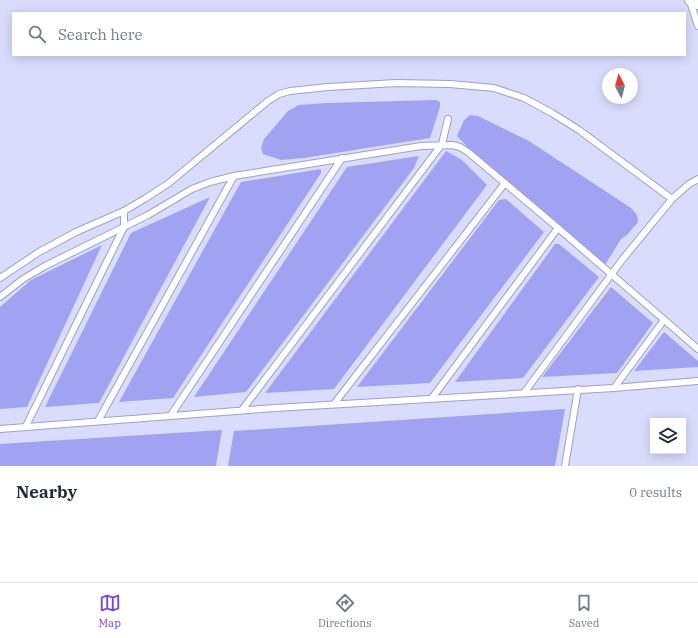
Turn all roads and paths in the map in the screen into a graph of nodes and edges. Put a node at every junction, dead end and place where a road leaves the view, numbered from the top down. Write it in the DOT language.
graph roads {
  1 [pos="690,0"];
  2 [pos="698,3"];
  3 [pos="698,26"];
  4 [pos="448,119"];
  5 [pos="442,144"];
  6 [pos="342,158"];
  7 [pos="234,176"];
  8 [pos="698,179"];
  9 [pos="505,183"];
  10 [pos="672,199"];
  11 [pos="124,211"];
  12 [pos="124,227"];
  13 [pos="558,228"];
  14 [pos="612,274"];
  15 [pos="0,278"];
  16 [pos="0,297"];
  17 [pos="664,320"];
  18 [pos="698,349"];
  19 [pos="698,381"];
  20 [pos="614,388"];
  21 [pos="578,389"];
  22 [pos="524,392"];
  23 [pos="432,398"];
  24 [pos="334,404"];
  25 [pos="242,410"];
  26 [pos="170,415"];
  27 [pos="98,421"];
  28 [pos="26,426"];
  29 [pos="0,428"];
  30 [pos="565,466"];
  1 -- 2 [label="street"];
  1 -- 3 [label="lane"];
  4 -- 5 [label="lane"];
  5 -- 6 [label="lane"];
  5 -- 9 [label="lane"];
  5 -- 25 [label="lane"];
  6 -- 7 [label="lane"];
  6 -- 26 [label="lane"];
  7 -- 12 [label="lane"];
  7 -- 27 [label="lane"];
  8 -- 10 [label="lane"];
  9 -- 13 [label="lane"];
  9 -- 24 [label="lane"];
  10 -- 11 [label="lane"];
  10 -- 14 [label="lane"];
  11 -- 12 [label="lane"];
  11 -- 15 [label="lane"];
  12 -- 16 [label="lane"];
  12 -- 28 [label="lane"];
  13 -- 14 [label="lane"];
  13 -- 23 [label="lane"];
  14 -- 17 [label="lane"];
  14 -- 22 [label="lane"];
  17 -- 18 [label="lane"];
  17 -- 20 [label="lane"];
  19 -- 20 [label="lane"];
  20 -- 21 [label="lane"];
  21 -- 22 [label="lane"];
  21 -- 30 [label="lane"];
  22 -- 23 [label="lane"];
  23 -- 24 [label="lane"];
  24 -- 25 [label="lane"];
  25 -- 26 [label="lane"];
  26 -- 27 [label="lane"];
  27 -- 28 [label="lane"];
  28 -- 29 [label="lane"];
}
